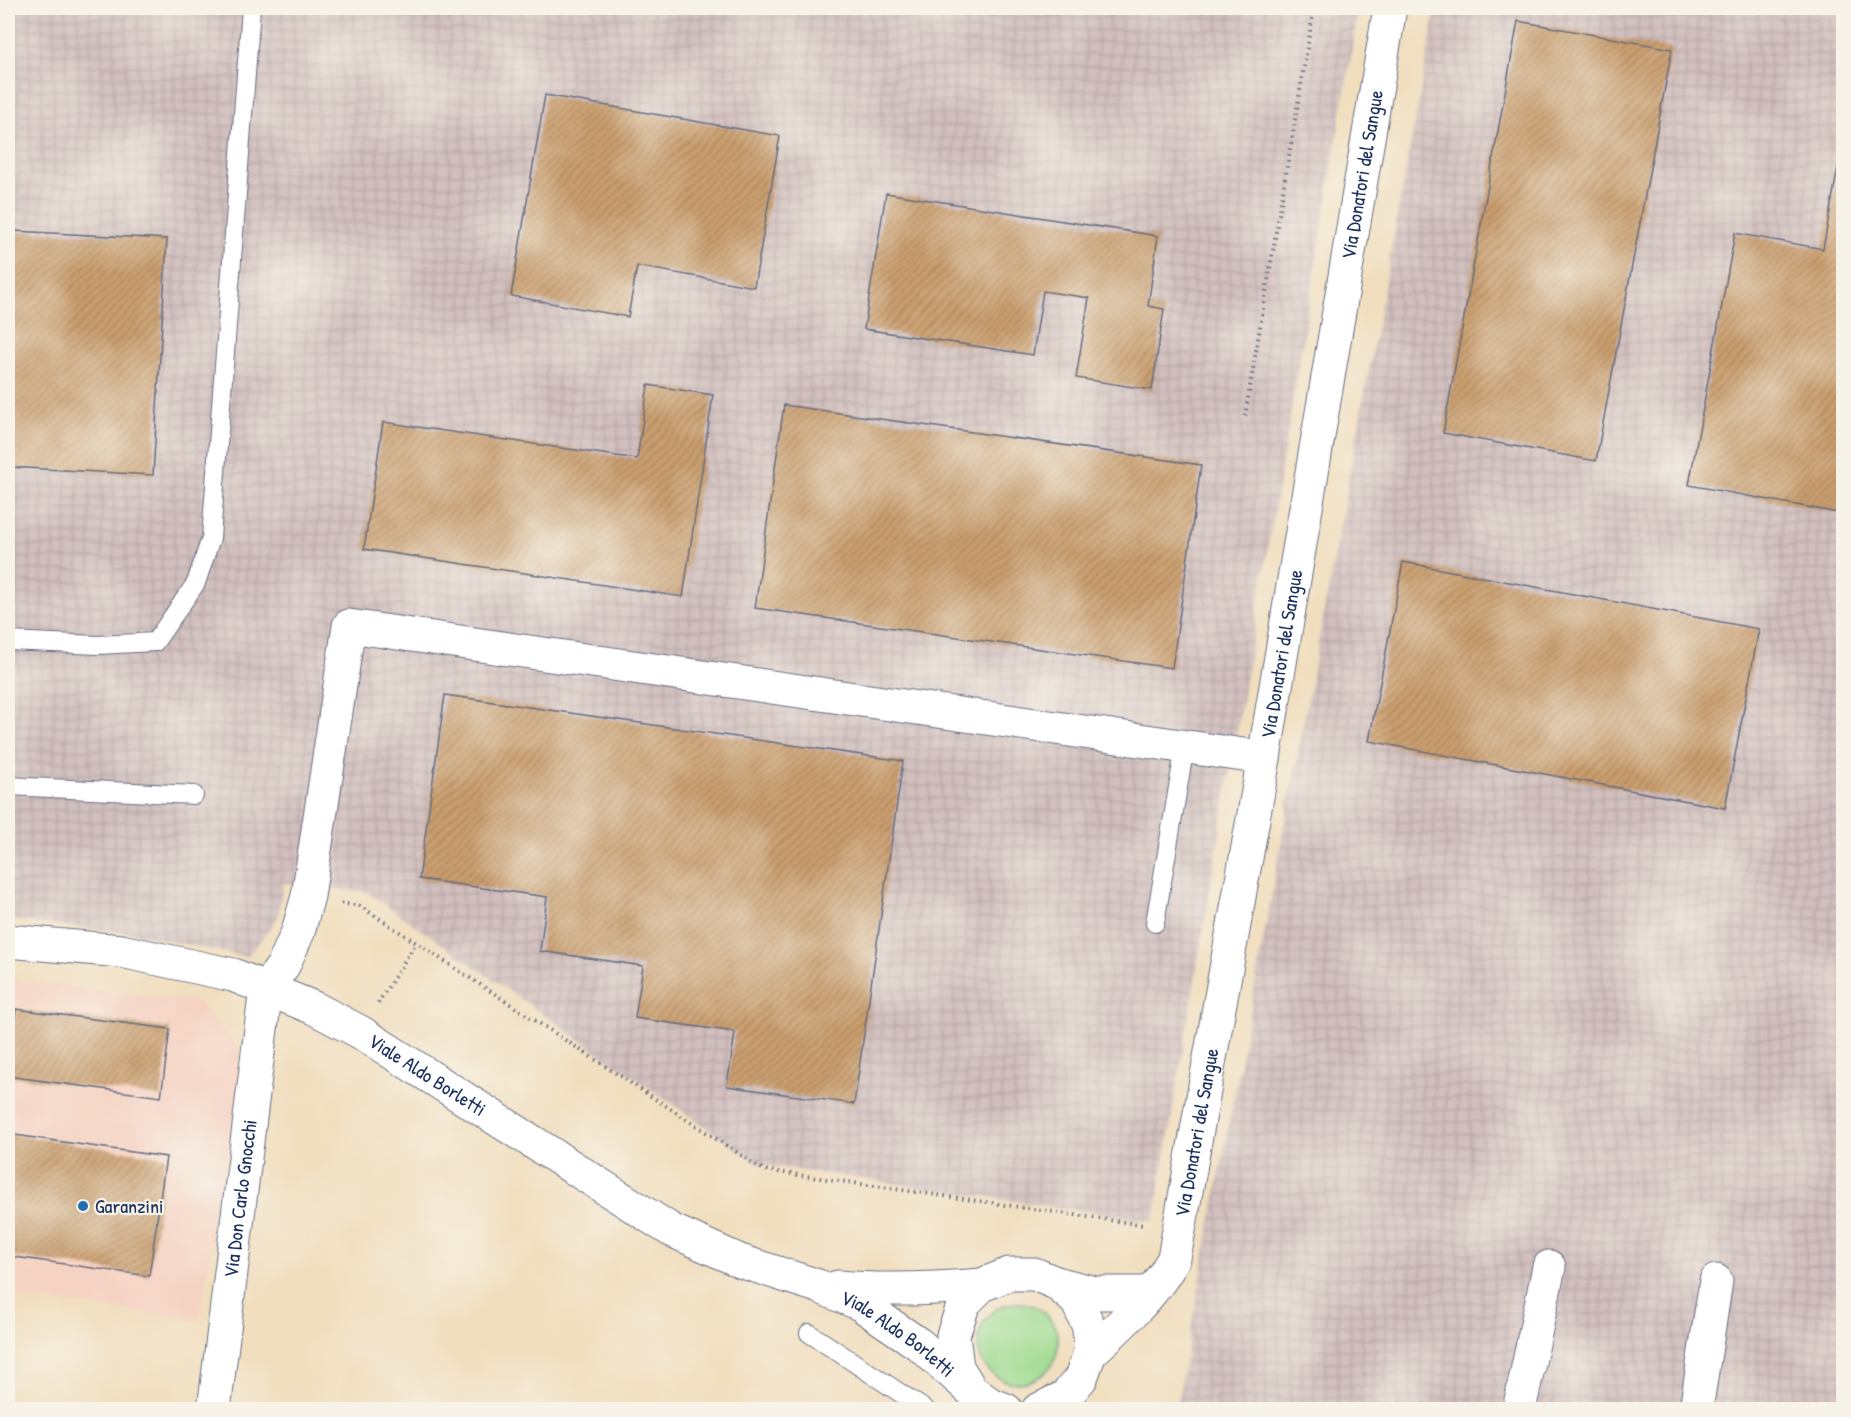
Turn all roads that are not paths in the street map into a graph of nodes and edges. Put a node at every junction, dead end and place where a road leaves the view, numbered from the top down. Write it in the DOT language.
graph roads {
  1 [pos="251,8"];
  2 [pos="1390,8"];
  3 [pos="8,641"];
  4 [pos="1185,746"];
  5 [pos="1264,758"];
  6 [pos="8,786"];
  7 [pos="194,795"];
  8 [pos="1155,923"];
  9 [pos="8,941"];
  10 [pos="266,988"];
  11 [pos="1549,1267"];
  12 [pos="1716,1281"];
  13 [pos="1056,1282"];
  14 [pos="982,1285"];
  15 [pos="818,1286"];
  16 [pos="1149,1293"];
  17 [pos="809,1333"];
  18 [pos="1085,1366"];
  19 [pos="986,1403"];
  20 [pos="214,1410"];
  21 [pos="926,1410"];
  22 [pos="1038,1410"];
  23 [pos="1090,1410"];
  24 [pos="1518,1410"];
  25 [pos="1696,1410"];
  1 -- 3 [label="lane"];
  2 -- 5 [label="street, Via Donatori del Sangue"];
  4 -- 5 [label="street"];
  4 -- 8 [label="lane"];
  4 -- 10 [label="street"];
  5 -- 16 [label="street, Via Donatori del Sangue"];
  6 -- 7 [label="lane"];
  9 -- 10 [label="street, Viale Aldo Borletti"];
  10 -- 15 [label="street, Viale Aldo Borletti"];
  10 -- 20 [label="street, Via Don Carlo Gnocchi"];
  11 -- 24 [label="street"];
  12 -- 25 [label="street"];
  13 -- 14 [label="street"];
  13 -- 16 [label="street"];
  13 -- 18 [label="street"];
  14 -- 15 [label="street, Viale Aldo Borletti"];
  14 -- 19 [label="street"];
  15 -- 19 [label="street, Viale Aldo Borletti"];
  16 -- 18 [label="street, Via Donatori del Sangue"];
  17 -- 21 [label="lane"];
  18 -- 22 [label="street, Via Donatori del Sangue"];
  18 -- 23 [label="street"];
}
